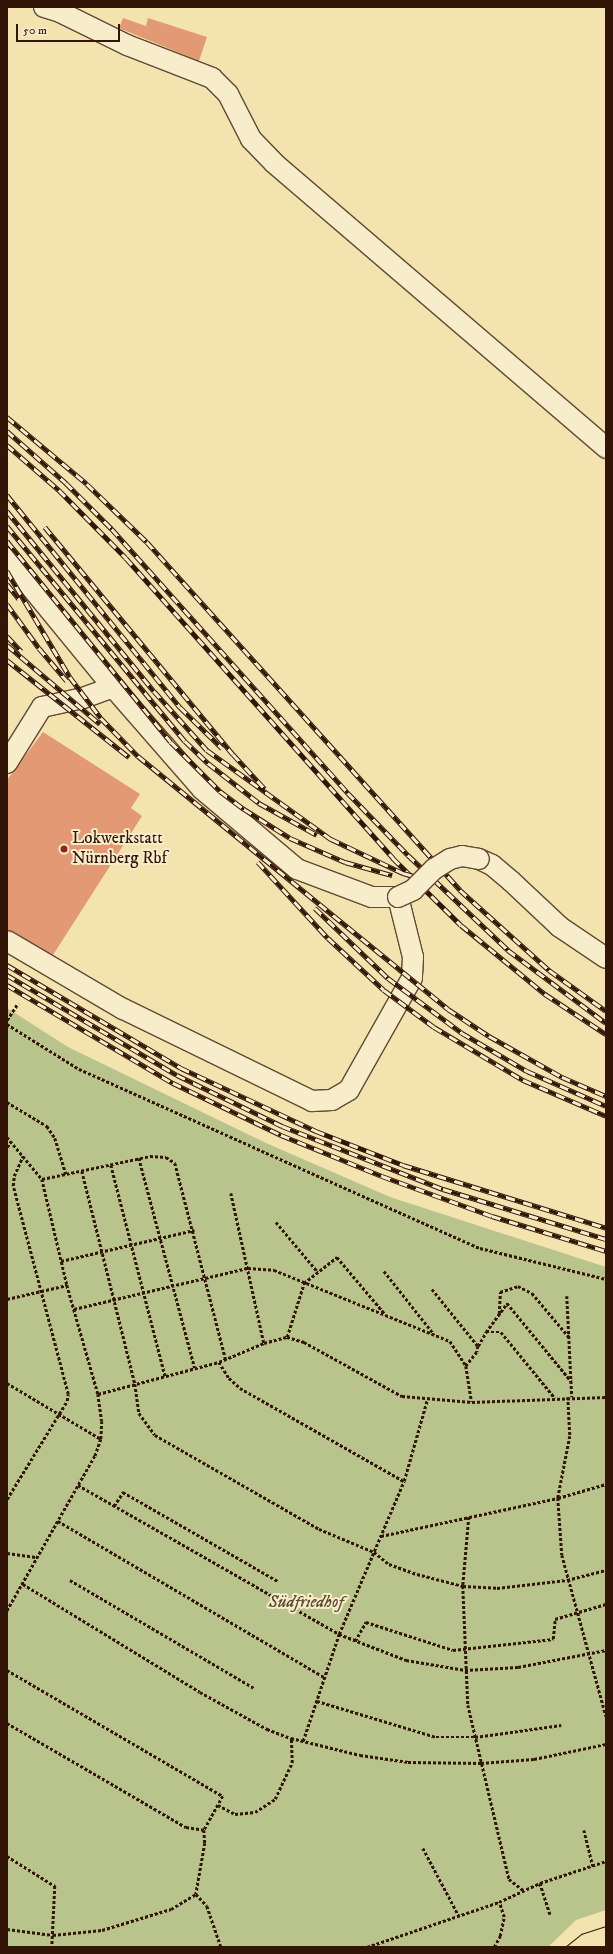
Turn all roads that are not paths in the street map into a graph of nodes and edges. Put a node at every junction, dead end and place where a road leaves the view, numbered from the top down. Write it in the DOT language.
graph roads {
  1 [pos="44,7"];
  2 [pos="606,448"];
  3 [pos="7,558"];
  4 [pos="113,687"];
  5 [pos="7,763"];
  6 [pos="398,897"];
  7 [pos="7,941"];
  8 [pos="606,958"];
  1 -- 2 [label="lane"];
  3 -- 4 [label="lane"];
  4 -- 5 [label="lane"];
  4 -- 6 [label="lane"];
  6 -- 7 [label="lane"];
  6 -- 8 [label="lane, bridge"];
}
